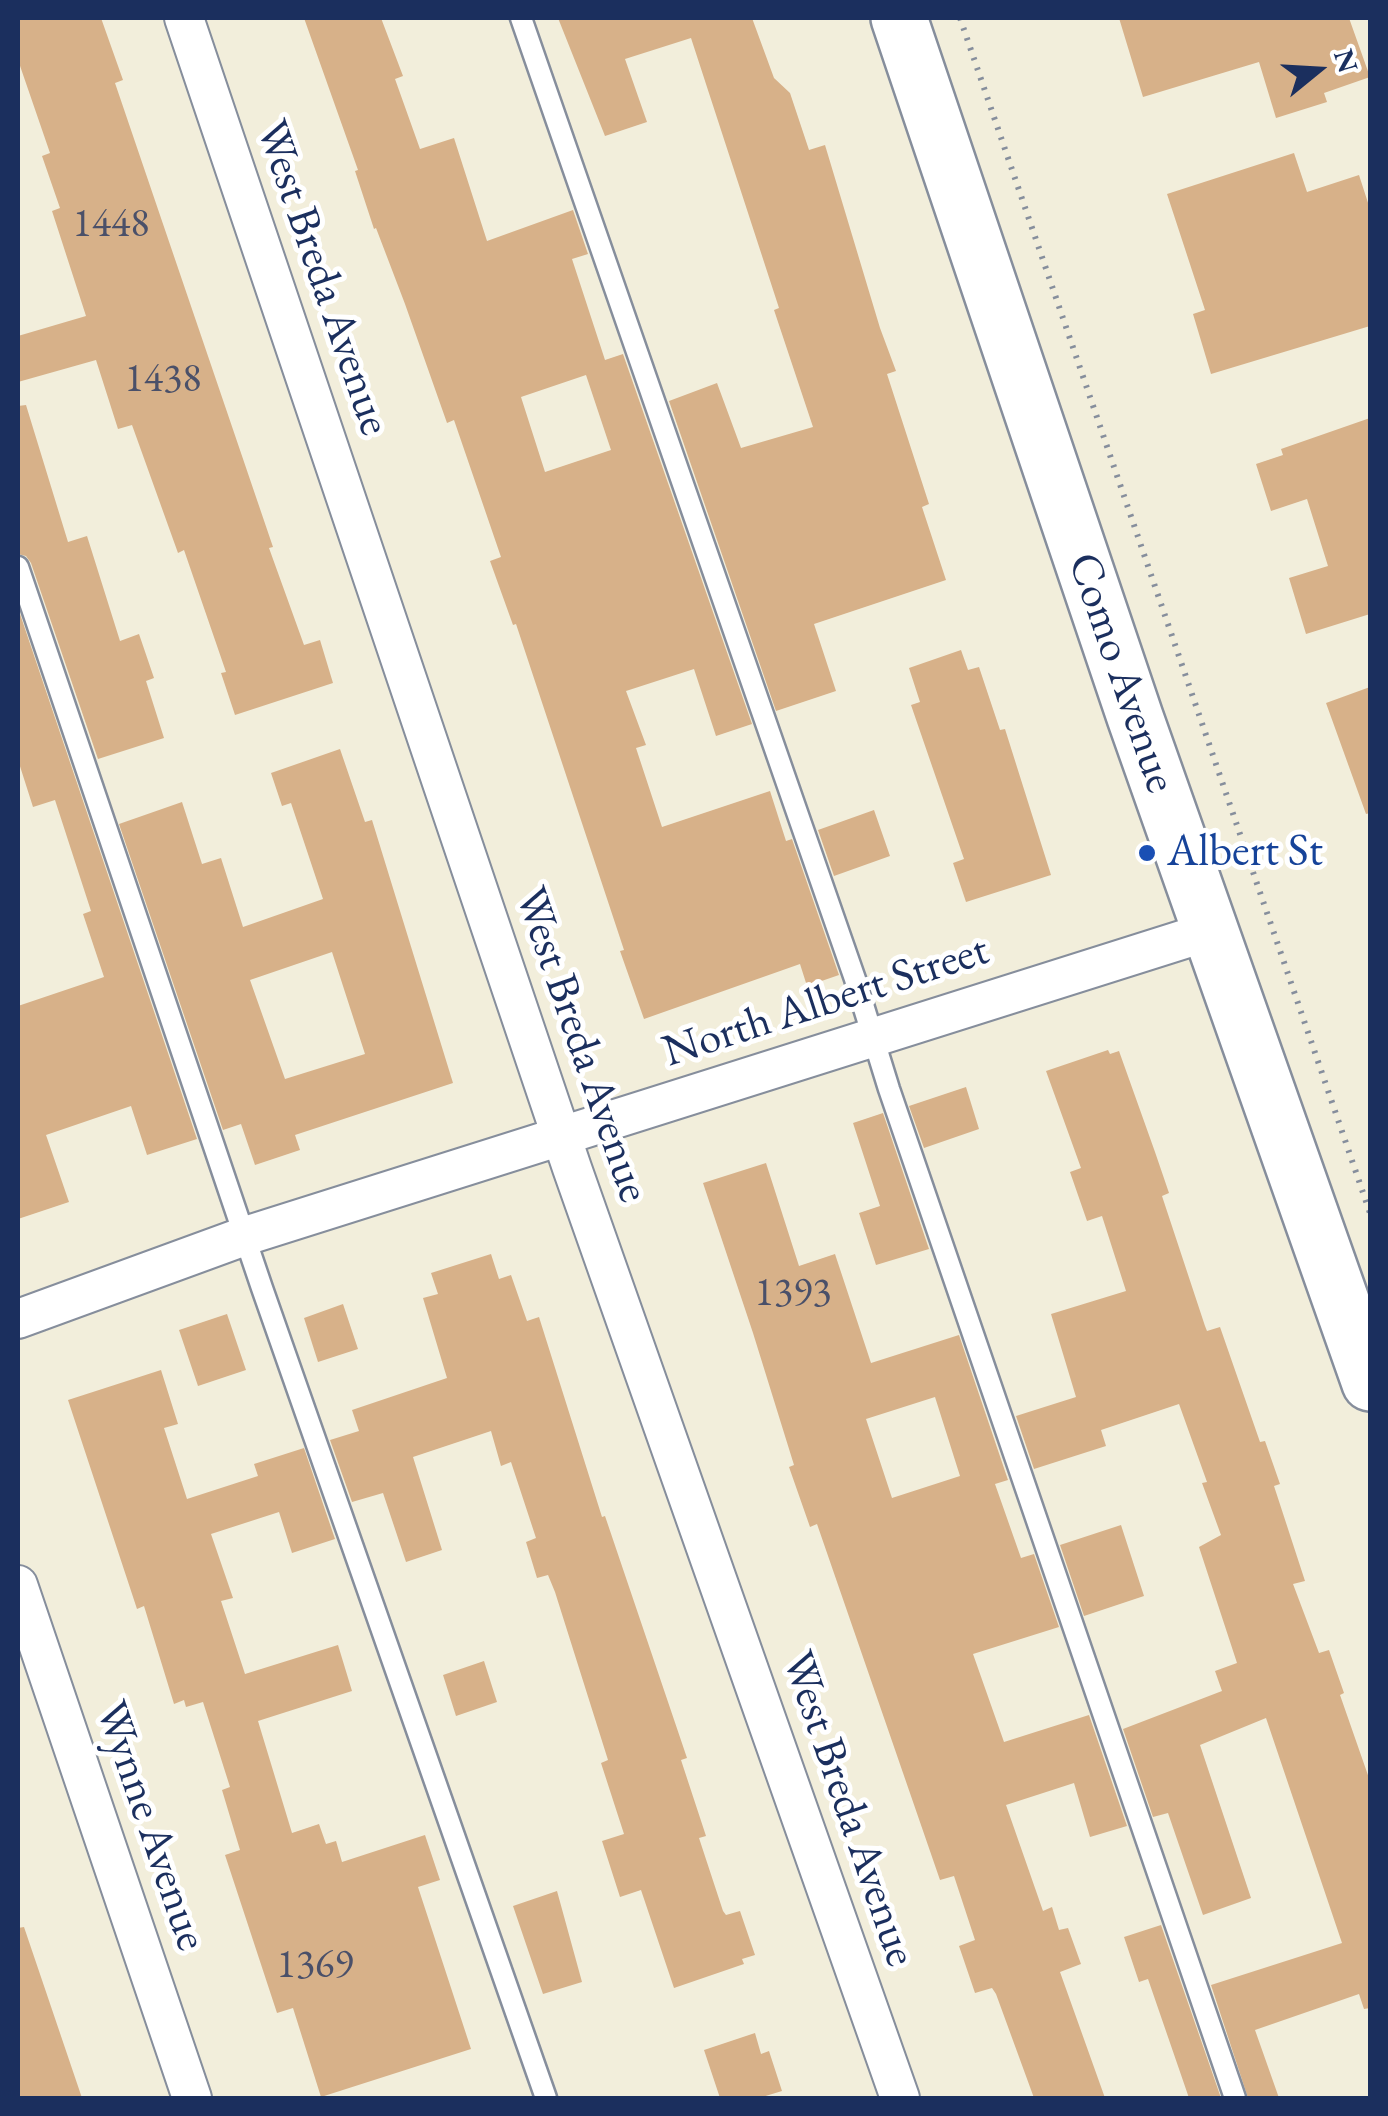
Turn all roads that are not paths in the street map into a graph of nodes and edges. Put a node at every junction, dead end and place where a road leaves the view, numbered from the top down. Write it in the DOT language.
graph roads {
  1 [pos="184,18"];
  2 [pos="521,18"];
  3 [pos="899,18"];
  4 [pos="18,567"];
  5 [pos="1210,931"];
  6 [pos="874,1038"];
  7 [pos="562,1135"];
  8 [pos="245,1236"];
  9 [pos="18,1320"];
  10 [pos="1370,1383"];
  11 [pos="18,1585"];
  12 [pos="192,2098"];
  13 [pos="546,2098"];
  14 [pos="900,2098"];
  15 [pos="1235,2098"];
  1 -- 7 [label="street, West Breda Avenue"];
  2 -- 6 [label="lane"];
  3 -- 5 [label="main road, Como Avenue"];
  4 -- 8 [label="lane"];
  5 -- 6 [label="street, North Albert Street"];
  5 -- 10 [label="main road, Como Avenue"];
  6 -- 7 [label="street, North Albert Street"];
  6 -- 15 [label="lane"];
  7 -- 8 [label="street, North Albert Street"];
  7 -- 14 [label="street, West Breda Avenue"];
  8 -- 9 [label="street, North Albert Street"];
  8 -- 13 [label="lane"];
  11 -- 12 [label="street, Wynne Avenue"];
}
